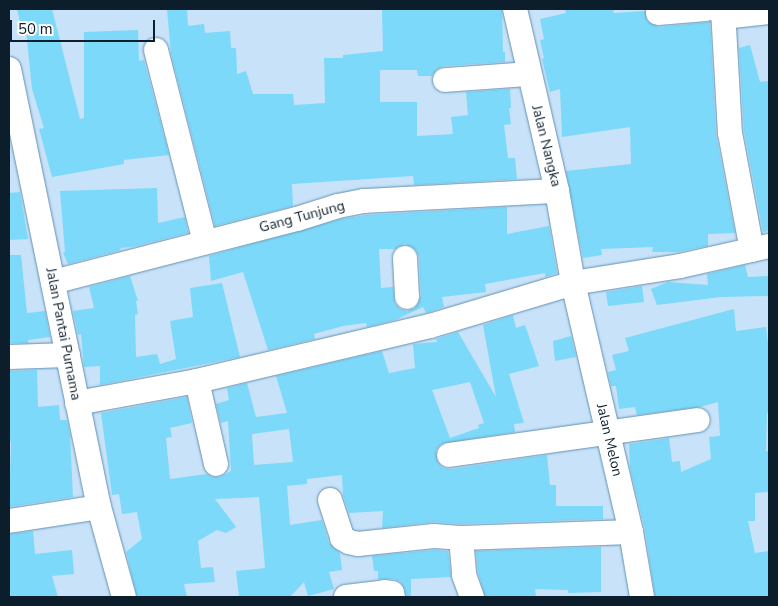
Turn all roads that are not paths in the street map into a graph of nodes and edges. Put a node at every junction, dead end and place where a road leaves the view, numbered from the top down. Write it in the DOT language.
graph roads {
  1 [pos="514,9"];
  2 [pos="718,11"];
  3 [pos="769,12"];
  4 [pos="658,13"];
  5 [pos="156,50"];
  6 [pos="9,69"];
  7 [pos="529,74"];
  8 [pos="445,80"];
  9 [pos="557,192"];
  10 [pos="205,242"];
  11 [pos="761,248"];
  12 [pos="405,258"];
  13 [pos="53,282"];
  14 [pos="573,283"];
  15 [pos="407,297"];
  16 [pos="68,355"];
  17 [pos="9,357"];
  18 [pos="197,382"];
  19 [pos="77,403"];
  20 [pos="698,420"];
  21 [pos="608,432"];
  22 [pos="449,455"];
  23 [pos="216,464"];
  24 [pos="330,500"];
  25 [pos="99,508"];
  26 [pos="9,521"];
  27 [pos="630,532"];
  28 [pos="460,538"];
  29 [pos="124,597"];
  30 [pos="346,597"];
  31 [pos="393,597"];
  32 [pos="472,597"];
  33 [pos="642,597"];
  1 -- 7 [label="street, Jalan Nangka"];
  2 -- 3 [label="street"];
  2 -- 4 [label="street"];
  2 -- 11 [label="street"];
  5 -- 10 [label="street"];
  6 -- 13 [label="street, Jalan Pantai Purnama"];
  7 -- 8 [label="street"];
  7 -- 9 [label="street, Jalan Nangka"];
  9 -- 10 [label="street, Gang Tunjung"];
  9 -- 14 [label="street, Jalan Nangka"];
  10 -- 13 [label="street, Gang Tunjung"];
  11 -- 14 [label="street"];
  12 -- 15 [label="street"];
  13 -- 16 [label="street, Jalan Pantai Purnama"];
  14 -- 18 [label="street"];
  14 -- 21 [label="street, Jalan Melon"];
  16 -- 17 [label="street"];
  16 -- 19 [label="street, Jalan Pantai Purnama"];
  18 -- 19 [label="street"];
  18 -- 23 [label="street"];
  19 -- 25 [label="street, Jalan Pantai Purnama"];
  20 -- 21 [label="street"];
  21 -- 22 [label="street"];
  21 -- 27 [label="street, Jalan Melon"];
  24 -- 28 [label="street"];
  25 -- 26 [label="street"];
  25 -- 29 [label="street, Jalan Pantai Purnama"];
  27 -- 28 [label="street"];
  27 -- 33 [label="street, Jalan Melon"];
  28 -- 32 [label="street"];
  30 -- 31 [label="street"];
}
